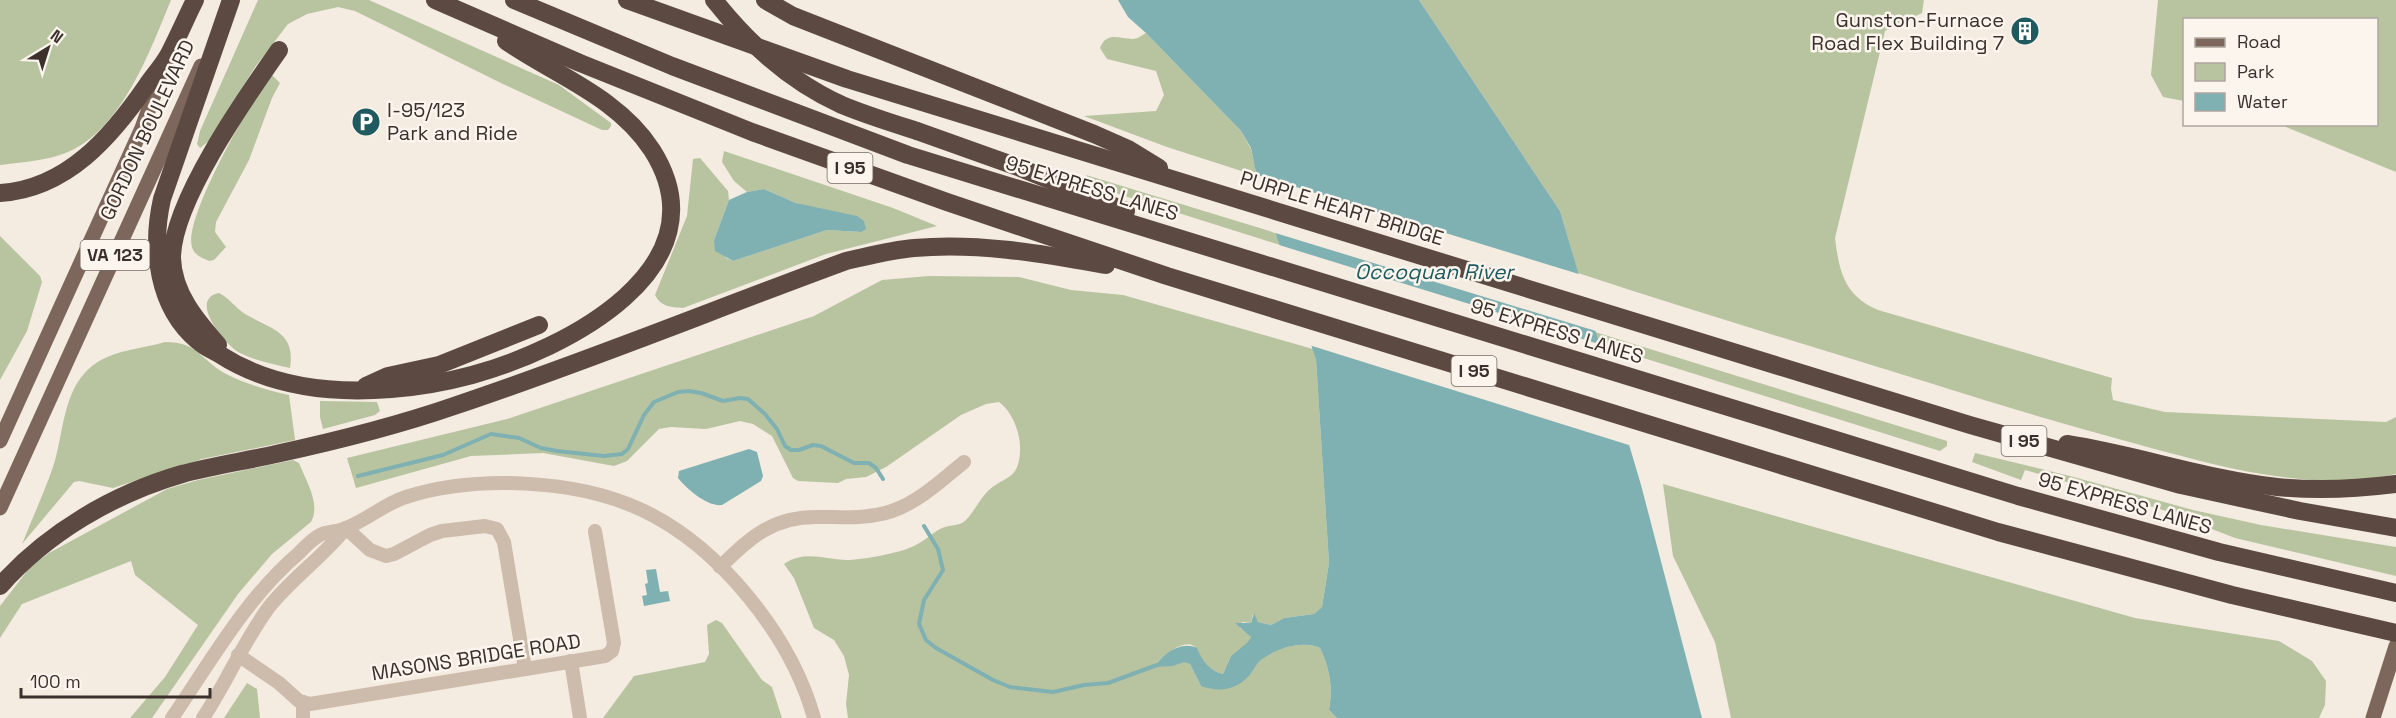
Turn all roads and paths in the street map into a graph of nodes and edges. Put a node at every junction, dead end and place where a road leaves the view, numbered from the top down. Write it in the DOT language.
graph roads {
  1 [pos="195,0"];
  2 [pos="435,0"];
  3 [pos="514,0"];
  4 [pos="627,0"];
  5 [pos="714,0"];
  6 [pos="765,0"];
  7 [pos="231,1"];
  8 [pos="473,17"];
  9 [pos="279,50"];
  10 [pos="168,56"];
  11 [pos="1184,182"];
  12 [pos="0,193"];
  13 [pos="1214,248"];
  14 [pos="1167,276"];
  15 [pos="539,325"];
  16 [pos="235,365"];
  17 [pos="356,390"];
  18 [pos="1995,433"];
  19 [pos="0,441"];
  20 [pos="964,462"];
  21 [pos="2396,483"];
  22 [pos="0,508"];
  23 [pos="346,528"];
  24 [pos="2395,528"];
  25 [pos="595,531"];
  26 [pos="720,567"];
  27 [pos="0,586"];
  28 [pos="2396,593"];
  29 [pos="2396,633"];
  30 [pos="2396,646"];
  31 [pos="238,655"];
  32 [pos="571,661"];
  33 [pos="525,669"];
  34 [pos="303,702"];
  35 [pos="172,718"];
  36 [pos="203,718"];
  37 [pos="303,718"];
  38 [pos="580,718"];
  39 [pos="814,718"];
  40 [pos="2373,718"];
  1 -- 10 [label="highway, GORDON BOULEVARD / VA 123"];
  2 -- 8 [label="highway, I 95"];
  3 -- 13 [label="highway, 95 EXPRESS LANES"];
  4 -- 11 [label="highway, I 95"];
  5 -- 13 [label="highway, bridge"];
  6 -- 11 [label="highway"];
  7 -- 16 [label="highway"];
  7 -- 22 [label="main road, GORDON BOULEVARD / VA 123"];
  8 -- 14 [label="highway, I 95"];
  8 -- 17 [label="highway"];
  9 -- 16 [label="highway"];
  10 -- 12 [label="highway"];
  10 -- 19 [label="main road, GORDON BOULEVARD / VA 123"];
  11 -- 18 [label="highway, PURPLE HEART BRIDGE / I 95"];
  13 -- 28 [label="highway, 95 EXPRESS LANES"];
  14 -- 27 [label="highway"];
  14 -- 29 [label="highway, I 95"];
  15 -- 17 [label="highway"];
  16 -- 17 [label="highway"];
  18 -- 21 [label="highway"];
  18 -- 24 [label="highway, I 95"];
  20 -- 26 [label="street"];
  23 -- 26 [label="street"];
  23 -- 31 [label="street"];
  23 -- 33 [label="street"];
  23 -- 35 [label="street"];
  25 -- 32 [label="street, MASONS BRIDGE ROAD"];
  26 -- 39 [label="street"];
  30 -- 40 [label="main road"];
  31 -- 34 [label="street"];
  31 -- 36 [label="street"];
  32 -- 33 [label="street, MASONS BRIDGE ROAD"];
  32 -- 38 [label="street"];
  33 -- 34 [label="street, MASONS BRIDGE ROAD"];
  34 -- 37 [label="street"];
}
